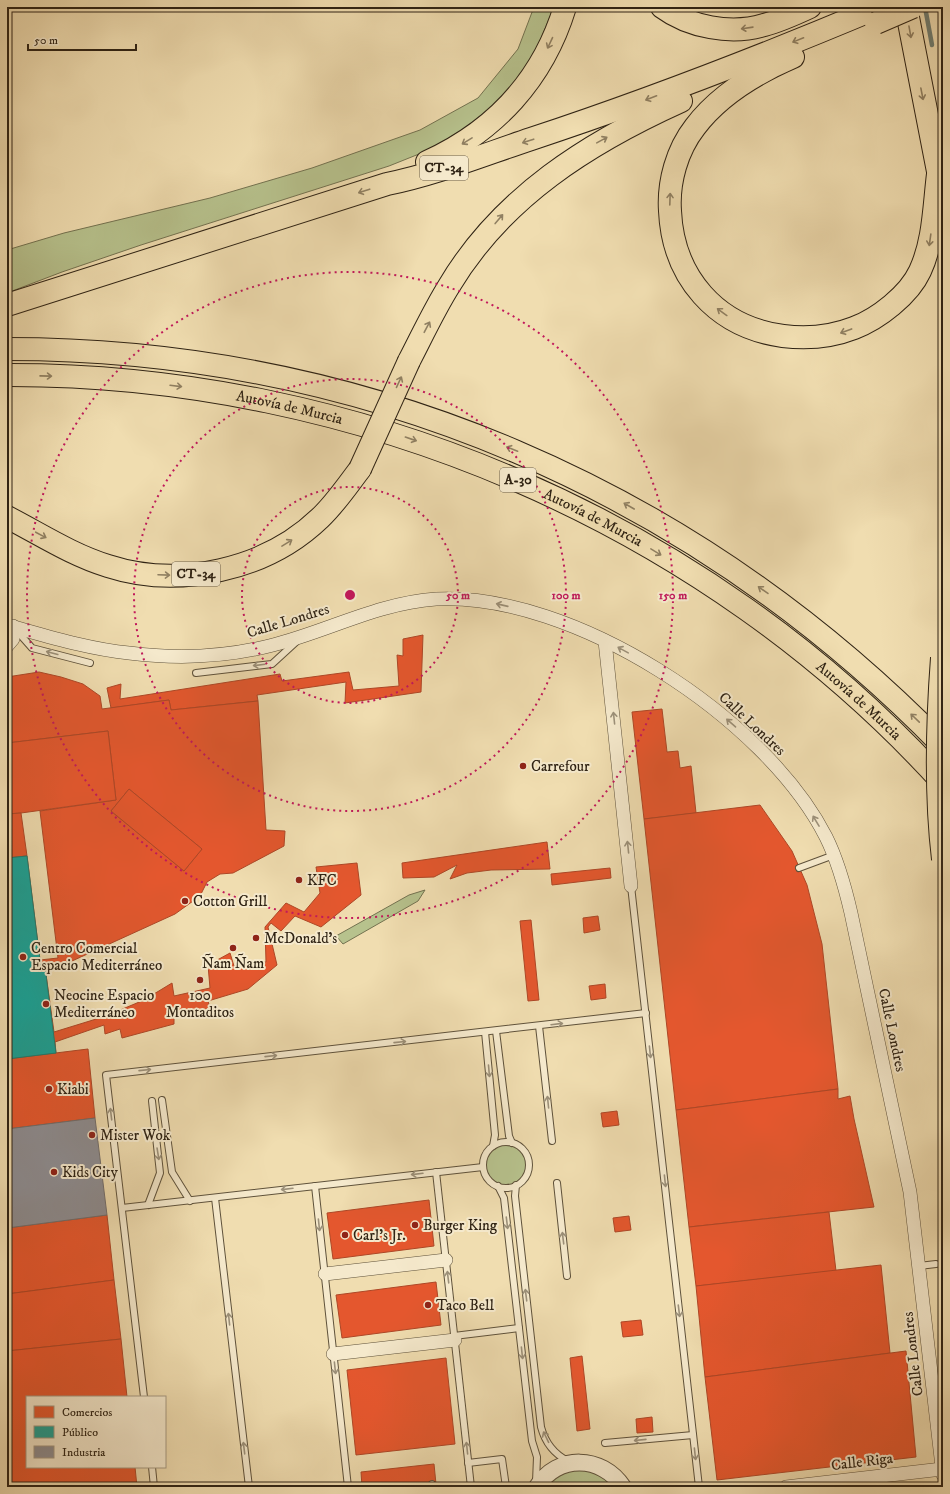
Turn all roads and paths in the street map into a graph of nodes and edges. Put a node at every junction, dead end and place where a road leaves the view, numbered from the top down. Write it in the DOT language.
graph roads {
  1 [pos="565,7"];
  2 [pos="662,7"];
  3 [pos="810,7"];
  4 [pos="906,7"];
  5 [pos="913,7"];
  6 [pos="876,13"];
  7 [pos="767,68"];
  8 [pos="938,174"];
  9 [pos="386,184"];
  10 [pos="943,196"];
  11 [pos="7,305"];
  12 [pos="7,349"];
  13 [pos="7,375"];
  14 [pos="7,517"];
  15 [pos="10,626"];
  16 [pos="301,637"];
  17 [pos="605,641"];
  18 [pos="7,646"];
  19 [pos="943,652"];
  20 [pos="90,663"];
  21 [pos="196,673"];
  22 [pos="943,746"];
  23 [pos="943,783"];
  24 [pos="834,855"];
  25 [pos="943,860"];
  26 [pos="799,868"];
  27 [pos="631,886"];
  28 [pos="646,1014"];
  29 [pos="539,1026"];
  30 [pos="496,1031"];
  31 [pos="485,1032"];
  32 [pos="162,1100"];
  33 [pos="152,1101"];
  34 [pos="552,1141"];
  35 [pos="512,1143"];
  36 [pos="493,1146"];
  37 [pos="483,1167"];
  38 [pos="436,1172"];
  39 [pos="557,1183"];
  40 [pos="516,1185"];
  41 [pos="314,1186"];
  42 [pos="498,1186"];
  43 [pos="215,1198"];
  44 [pos="190,1201"];
  45 [pos="148,1205"];
  46 [pos="122,1208"];
  47 [pos="446,1260"];
  48 [pos="936,1264"];
  49 [pos="919,1266"];
  50 [pos="324,1274"];
  51 [pos="567,1276"];
  52 [pos="519,1328"];
  53 [pos="454,1338"];
  54 [pos="333,1354"];
  55 [pos="144,1396"];
  56 [pos="693,1435"];
  57 [pos="606,1443"];
  58 [pos="574,1462"];
  59 [pos="468,1463"];
  60 [pos="152,1468"];
  61 [pos="943,1472"];
  62 [pos="154,1487"];
  63 [pos="249,1487"];
  64 [pos="348,1487"];
  65 [pos="471,1487"];
  66 [pos="506,1487"];
  67 [pos="536,1487"];
  68 [pos="623,1487"];
  69 [pos="699,1487"];
  70 [pos="786,1487"];
  1 -- 9 [label="highway, one-way"];
  3 -- 2 [label="highway, one-way"];
  4 -- 8 [label="highway, one-way"];
  5 -- 6 [label="highway, CT-34, bridge"];
  6 -- 7 [label="highway"];
  6 -- 9 [label="highway, CT-34, one-way"];
  8 -- 7 [label="highway, one-way"];
  14 -- 7 [label="highway, CT-34, one-way, bridge"];
  8 -- 10 [label="highway"];
  9 -- 11 [label="highway, CT-34, one-way"];
  22 -- 12 [label="highway, Autovía de Murcia / A-30, one-way"];
  13 -- 23 [label="highway, Autovía de Murcia / A-30, one-way"];
  15 -- 16 [label="street, Calle Londres"];
  15 -- 18 [label="street"];
  20 -- 15 [label="lane, one-way"];
  17 -- 16 [label="street, Calle Londres, one-way"];
  16 -- 21 [label="lane, one-way"];
  24 -- 17 [label="street, Calle Londres, one-way"];
  27 -- 17 [label="street, one-way"];
  19 -- 25 [label="highway, bridge"];
  24 -- 26 [label="lane"];
  24 -- 49 [label="street, Calle Londres"];
  27 -- 28 [label="lane"];
  29 -- 28 [label="lane, one-way"];
  28 -- 56 [label="lane, one-way"];
  29 -- 30 [label="lane"];
  34 -- 29 [label="lane, one-way"];
  30 -- 31 [label="lane"];
  30 -- 35 [label="lane"];
  31 -- 36 [label="lane, one-way"];
  46 -- 31 [label="lane, one-way"];
  32 -- 44 [label="lane"];
  33 -- 45 [label="lane, one-way"];
  35 -- 36 [label="lane"];
  35 -- 40 [label="lane"];
  36 -- 37 [label="lane"];
  37 -- 38 [label="lane"];
  37 -- 42 [label="lane"];
  38 -- 41 [label="lane, one-way"];
  38 -- 47 [label="lane"];
  51 -- 39 [label="lane, one-way"];
  40 -- 42 [label="lane"];
  58 -- 40 [label="lane, one-way"];
  41 -- 43 [label="lane, one-way"];
  41 -- 50 [label="lane, one-way"];
  42 -- 52 [label="lane, one-way"];
  43 -- 44 [label="lane"];
  63 -- 43 [label="lane, one-way"];
  44 -- 45 [label="lane"];
  45 -- 46 [label="lane"];
  46 -- 55 [label="lane"];
  47 -- 50 [label="street"];
  53 -- 47 [label="lane, one-way"];
  48 -- 49 [label="lane"];
  49 -- 61 [label="street, Calle Londres"];
  50 -- 54 [label="lane"];
  52 -- 53 [label="lane"];
  52 -- 67 [label="lane, one-way"];
  53 -- 54 [label="street"];
  59 -- 53 [label="lane, one-way"];
  54 -- 64 [label="lane, one-way"];
  56 -- 57 [label="lane, one-way"];
  56 -- 69 [label="lane, one-way"];
  58 -- 67 [label="street"];
  58 -- 68 [label="street"];
  59 -- 65 [label="lane"];
  59 -- 66 [label="lane"];
  60 -- 62 [label="lane"];
  61 -- 70 [label="street, Calle Riga"];
}
